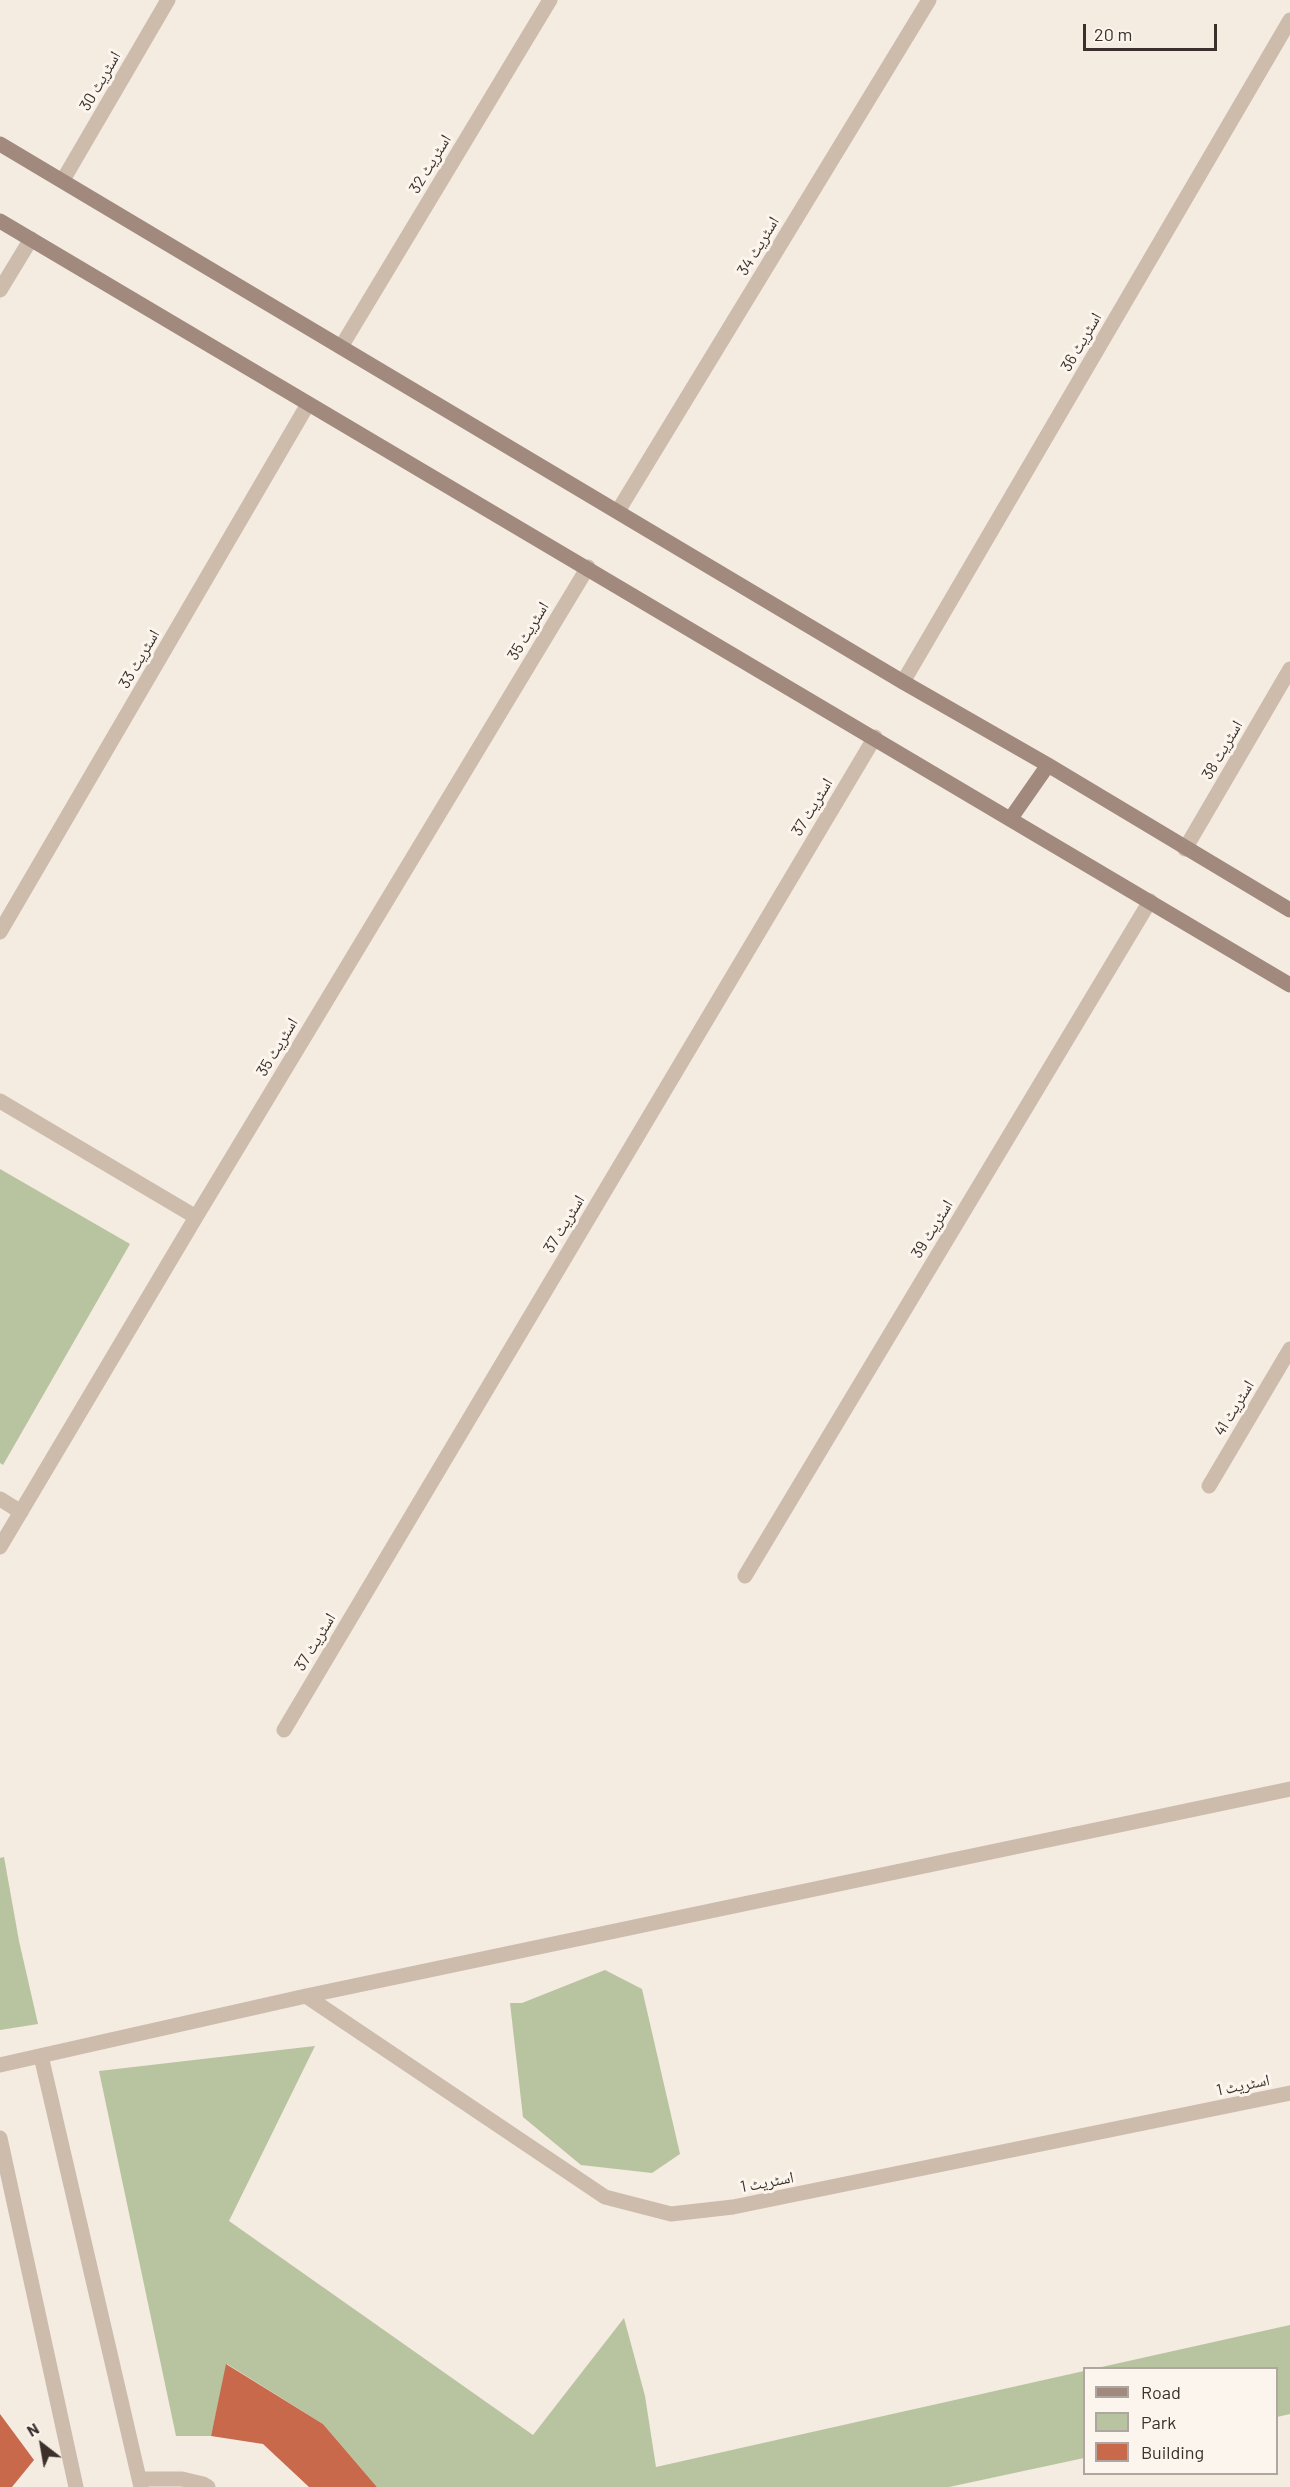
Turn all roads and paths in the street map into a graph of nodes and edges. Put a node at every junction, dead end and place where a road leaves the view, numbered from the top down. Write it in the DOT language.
graph roads {
  1 [pos="168,0"];
  2 [pos="550,0"];
  3 [pos="929,0"];
  4 [pos="1290,20"];
  5 [pos="0,144"];
  6 [pos="63,180"];
  7 [pos="0,221"];
  8 [pos="31,239"];
  9 [pos="0,290"];
  10 [pos="341,347"];
  11 [pos="308,404"];
  12 [pos="618,511"];
  13 [pos="588,567"];
  14 [pos="1290,669"];
  15 [pos="903,682"];
  16 [pos="875,737"];
  17 [pos="1048,765"];
  18 [pos="1011,818"];
  19 [pos="1185,849"];
  20 [pos="1150,901"];
  21 [pos="1290,910"];
  22 [pos="0,932"];
  23 [pos="1290,985"];
  24 [pos="0,1101"];
  25 [pos="196,1217"];
  26 [pos="1290,1349"];
  27 [pos="1209,1486"];
  28 [pos="0,1499"];
  29 [pos="21,1512"];
  30 [pos="0,1547"];
  31 [pos="745,1576"];
  32 [pos="284,1730"];
  33 [pos="1290,1789"];
  34 [pos="306,1996"];
  35 [pos="40,2056"];
  36 [pos="0,2065"];
  37 [pos="1290,2093"];
  38 [pos="0,2138"];
  39 [pos="140,2483"];
  40 [pos="76,2487"];
  41 [pos="208,2487"];
  1 -- 6 [label="street, اسٹریٹ 30"];
  2 -- 10 [label="street, اسٹریٹ 32"];
  3 -- 12 [label="street, اسٹریٹ 34"];
  4 -- 15 [label="street, اسٹریٹ 36"];
  5 -- 6 [label="street"];
  6 -- 10 [label="street"];
  7 -- 8 [label="street"];
  8 -- 9 [label="street"];
  8 -- 11 [label="street"];
  10 -- 12 [label="street"];
  11 -- 13 [label="street"];
  11 -- 22 [label="street, اسٹریٹ 33"];
  12 -- 15 [label="street"];
  13 -- 16 [label="street"];
  13 -- 25 [label="street, اسٹریٹ 35"];
  14 -- 19 [label="street, اسٹریٹ 38"];
  15 -- 17 [label="street"];
  16 -- 18 [label="street"];
  16 -- 32 [label="street, اسٹریٹ 37"];
  17 -- 18 [label="street"];
  17 -- 19 [label="street"];
  18 -- 20 [label="street"];
  19 -- 21 [label="street"];
  20 -- 23 [label="street"];
  20 -- 31 [label="street, اسٹریٹ 39"];
  24 -- 25 [label="street"];
  25 -- 29 [label="street, اسٹریٹ 35"];
  26 -- 27 [label="street, اسٹریٹ 41"];
  28 -- 29 [label="street"];
  29 -- 30 [label="street, اسٹریٹ 35"];
  33 -- 34 [label="street"];
  34 -- 35 [label="street"];
  34 -- 37 [label="street, اسٹریٹ 1"];
  35 -- 36 [label="street"];
  35 -- 39 [label="street"];
  38 -- 40 [label="street"];
  39 -- 41 [label="street"];
}
